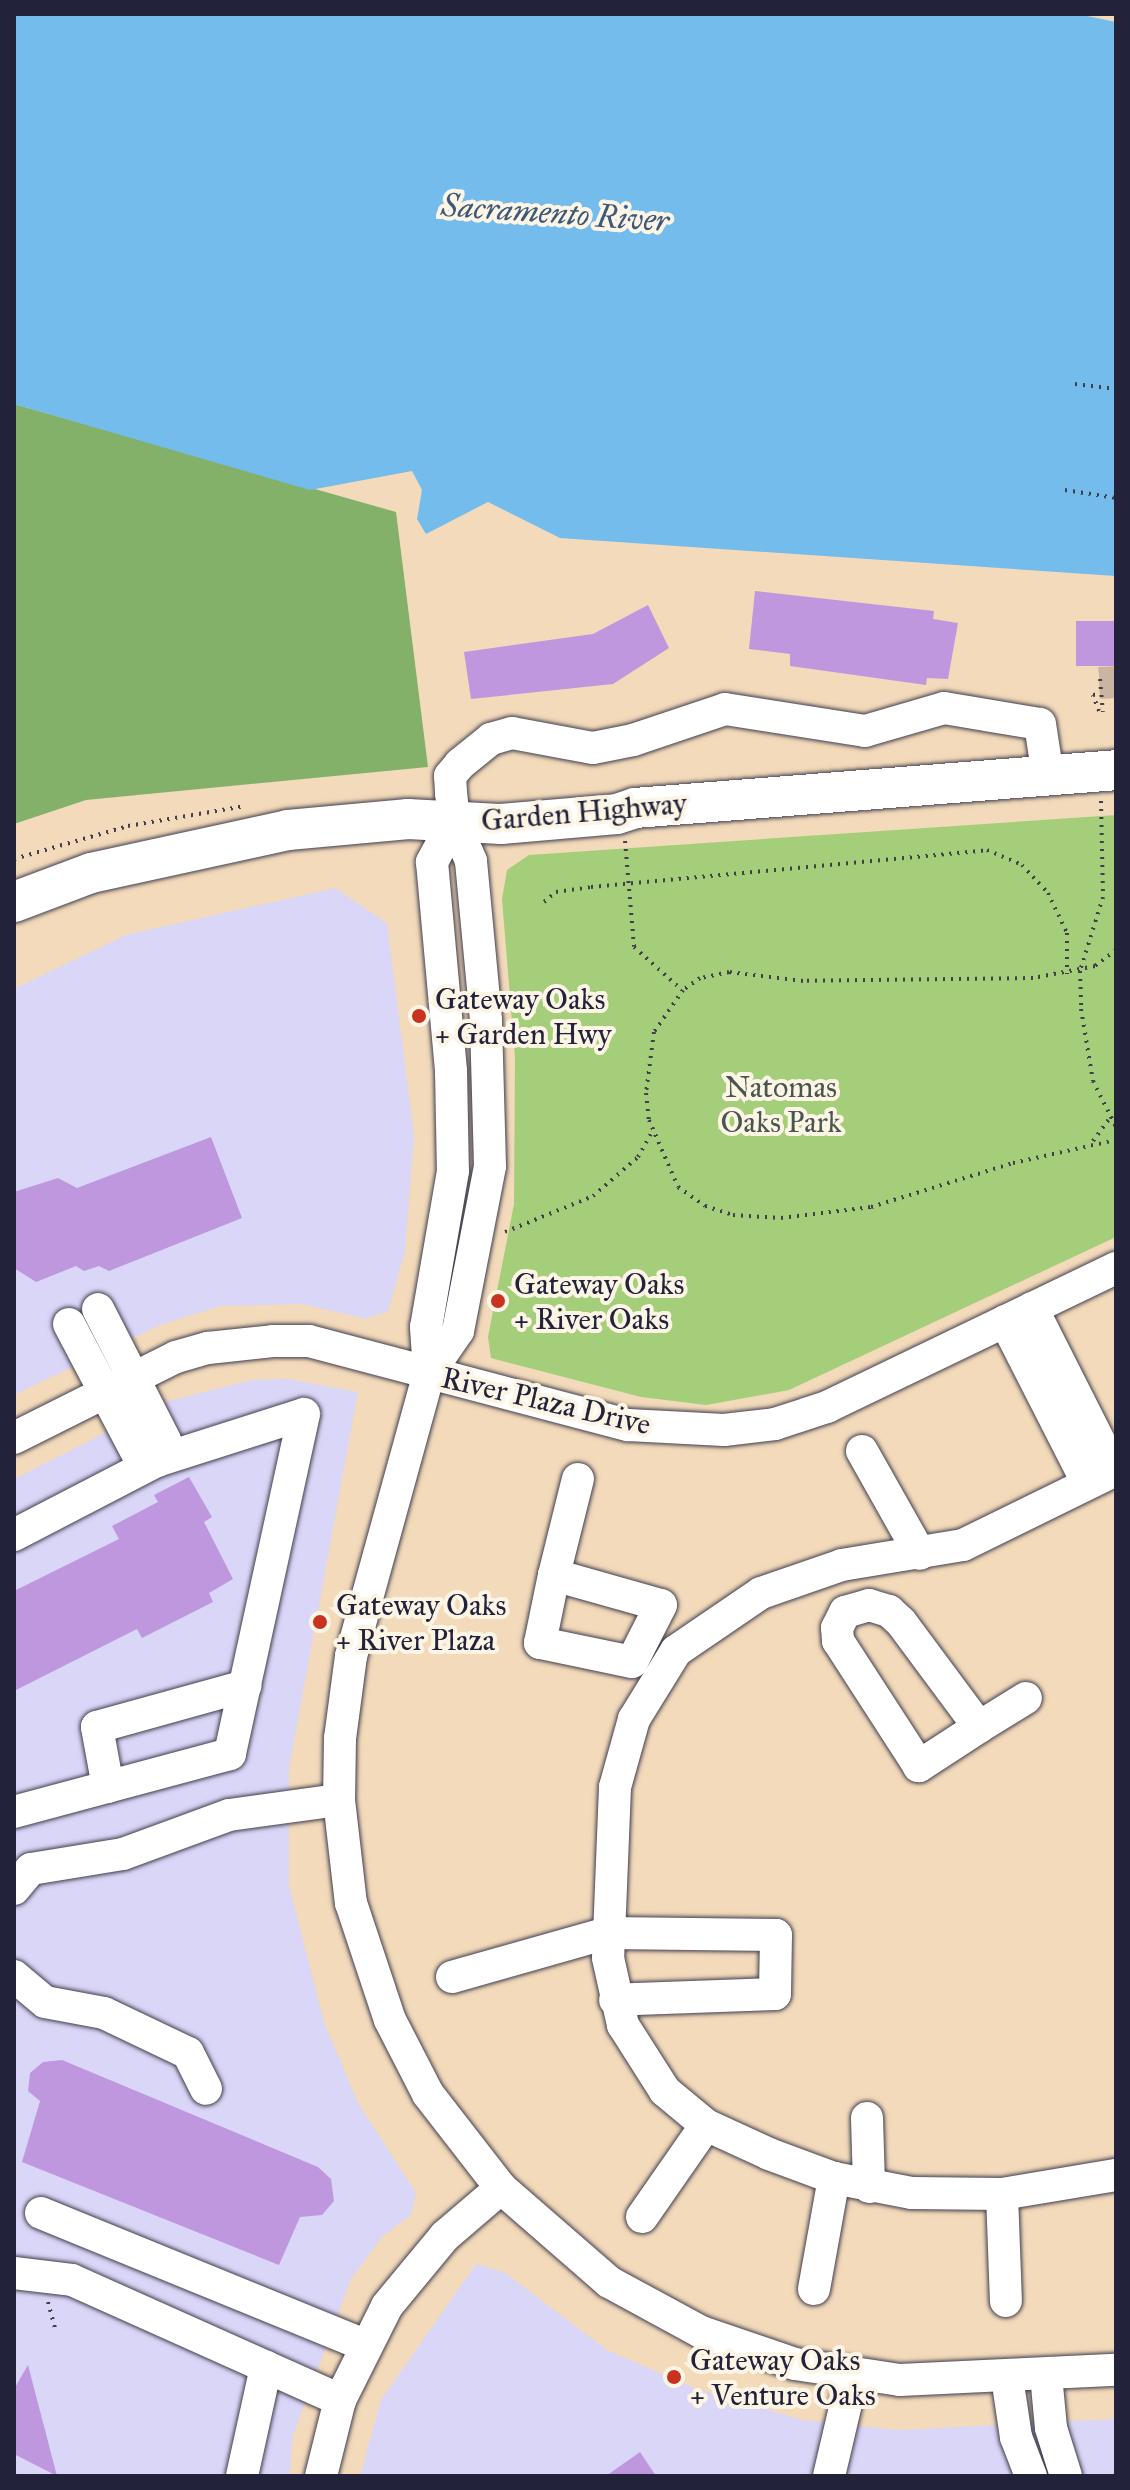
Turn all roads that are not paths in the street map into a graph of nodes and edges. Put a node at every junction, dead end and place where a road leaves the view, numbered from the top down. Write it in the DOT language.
graph roads {
  1 [pos="1108,771"];
  2 [pos="1048,776"];
  3 [pos="454,821"];
  4 [pos="14,902"];
  5 [pos="1116,1268"];
  6 [pos="98,1309"];
  7 [pos="1019,1314"];
  8 [pos="69,1324"];
  9 [pos="429,1373"];
  10 [pos="134,1379"];
  11 [pos="104,1393"];
  12 [pos="14,1438"];
  13 [pos="862,1451"];
  14 [pos="157,1461"];
  15 [pos="1106,1474"];
  16 [pos="578,1479"];
  17 [pos="14,1535"];
  18 [pos="920,1554"];
  19 [pos="842,1565"];
  20 [pos="554,1575"];
  21 [pos="853,1608"];
  22 [pos="659,1647"];
  23 [pos="245,1686"];
  24 [pos="1026,1698"];
  25 [pos="979,1727"];
  26 [pos="108,1787"];
  27 [pos="339,1800"];
  28 [pos="14,1812"];
  29 [pos="14,1889"];
  30 [pos="608,1933"];
  31 [pos="14,1976"];
  32 [pos="452,1977"];
  33 [pos="615,2000"];
  34 [pos="206,2089"];
  35 [pos="867,2118"];
  36 [pos="706,2125"];
  37 [pos="1116,2175"];
  38 [pos="834,2178"];
  39 [pos="869,2187"];
  40 [pos="501,2188"];
  41 [pos="1002,2194"];
  42 [pos="41,2213"];
  43 [pos="642,2217"];
  44 [pos="14,2273"];
  45 [pos="814,2289"];
  46 [pos="1006,2301"];
  47 [pos="364,2345"];
  48 [pos="266,2367"];
  49 [pos="1116,2370"];
  50 [pos="853,2374"];
  51 [pos="1046,2375"];
  52 [pos="1007,2377"];
  53 [pos="340,2400"];
  54 [pos="242,2476"];
  55 [pos="321,2476"];
  56 [pos="829,2476"];
  57 [pos="1031,2476"];
  58 [pos="1066,2476"];
  1 -- 2 [label="main road, Garden Highway"];
  2 -- 3 [label="main road, Garden Highway"];
  2 -- 3 [label="street"];
  3 -- 4 [label="main road, Garden Highway"];
  3 -- 9 [label="street"];
  3 -- 9 [label="street"];
  5 -- 7 [label="street, River Plaza Drive"];
  6 -- 10 [label="street"];
  7 -- 9 [label="street, River Plaza Drive"];
  7 -- 15 [label="street"];
  8 -- 11 [label="street"];
  9 -- 10 [label="street, River Plaza Drive"];
  9 -- 27 [label="street"];
  10 -- 11 [label="street, River Plaza Drive"];
  10 -- 14 [label="street"];
  11 -- 12 [label="street, River Plaza Drive"];
  11 -- 14 [label="street"];
  13 -- 18 [label="street"];
  14 -- 17 [label="street"];
  14 -- 23 [label="street"];
  15 -- 18 [label="street"];
  16 -- 20 [label="street"];
  18 -- 19 [label="street"];
  19 -- 21 [label="street"];
  19 -- 22 [label="street"];
  20 -- 22 [label="street"];
  20 -- 22 [label="street"];
  21 -- 25 [label="street"];
  21 -- 25 [label="street"];
  22 -- 30 [label="street"];
  23 -- 26 [label="street"];
  23 -- 26 [label="street"];
  24 -- 25 [label="street"];
  26 -- 28 [label="street"];
  27 -- 29 [label="street"];
  27 -- 40 [label="street"];
  30 -- 32 [label="street"];
  30 -- 33 [label="street"];
  30 -- 33 [label="street"];
  31 -- 34 [label="street"];
  33 -- 36 [label="street"];
  35 -- 39 [label="street"];
  36 -- 38 [label="street"];
  36 -- 43 [label="street"];
  37 -- 41 [label="street"];
  38 -- 39 [label="street"];
  38 -- 45 [label="street"];
  39 -- 41 [label="street"];
  40 -- 47 [label="street"];
  40 -- 50 [label="street"];
  41 -- 46 [label="street"];
  42 -- 47 [label="street"];
  44 -- 48 [label="street"];
  47 -- 53 [label="street"];
  48 -- 53 [label="street"];
  48 -- 54 [label="street"];
  49 -- 51 [label="street"];
  50 -- 52 [label="street"];
  50 -- 56 [label="street"];
  51 -- 52 [label="street"];
  51 -- 58 [label="street"];
  52 -- 57 [label="street"];
  53 -- 55 [label="street"];
}
